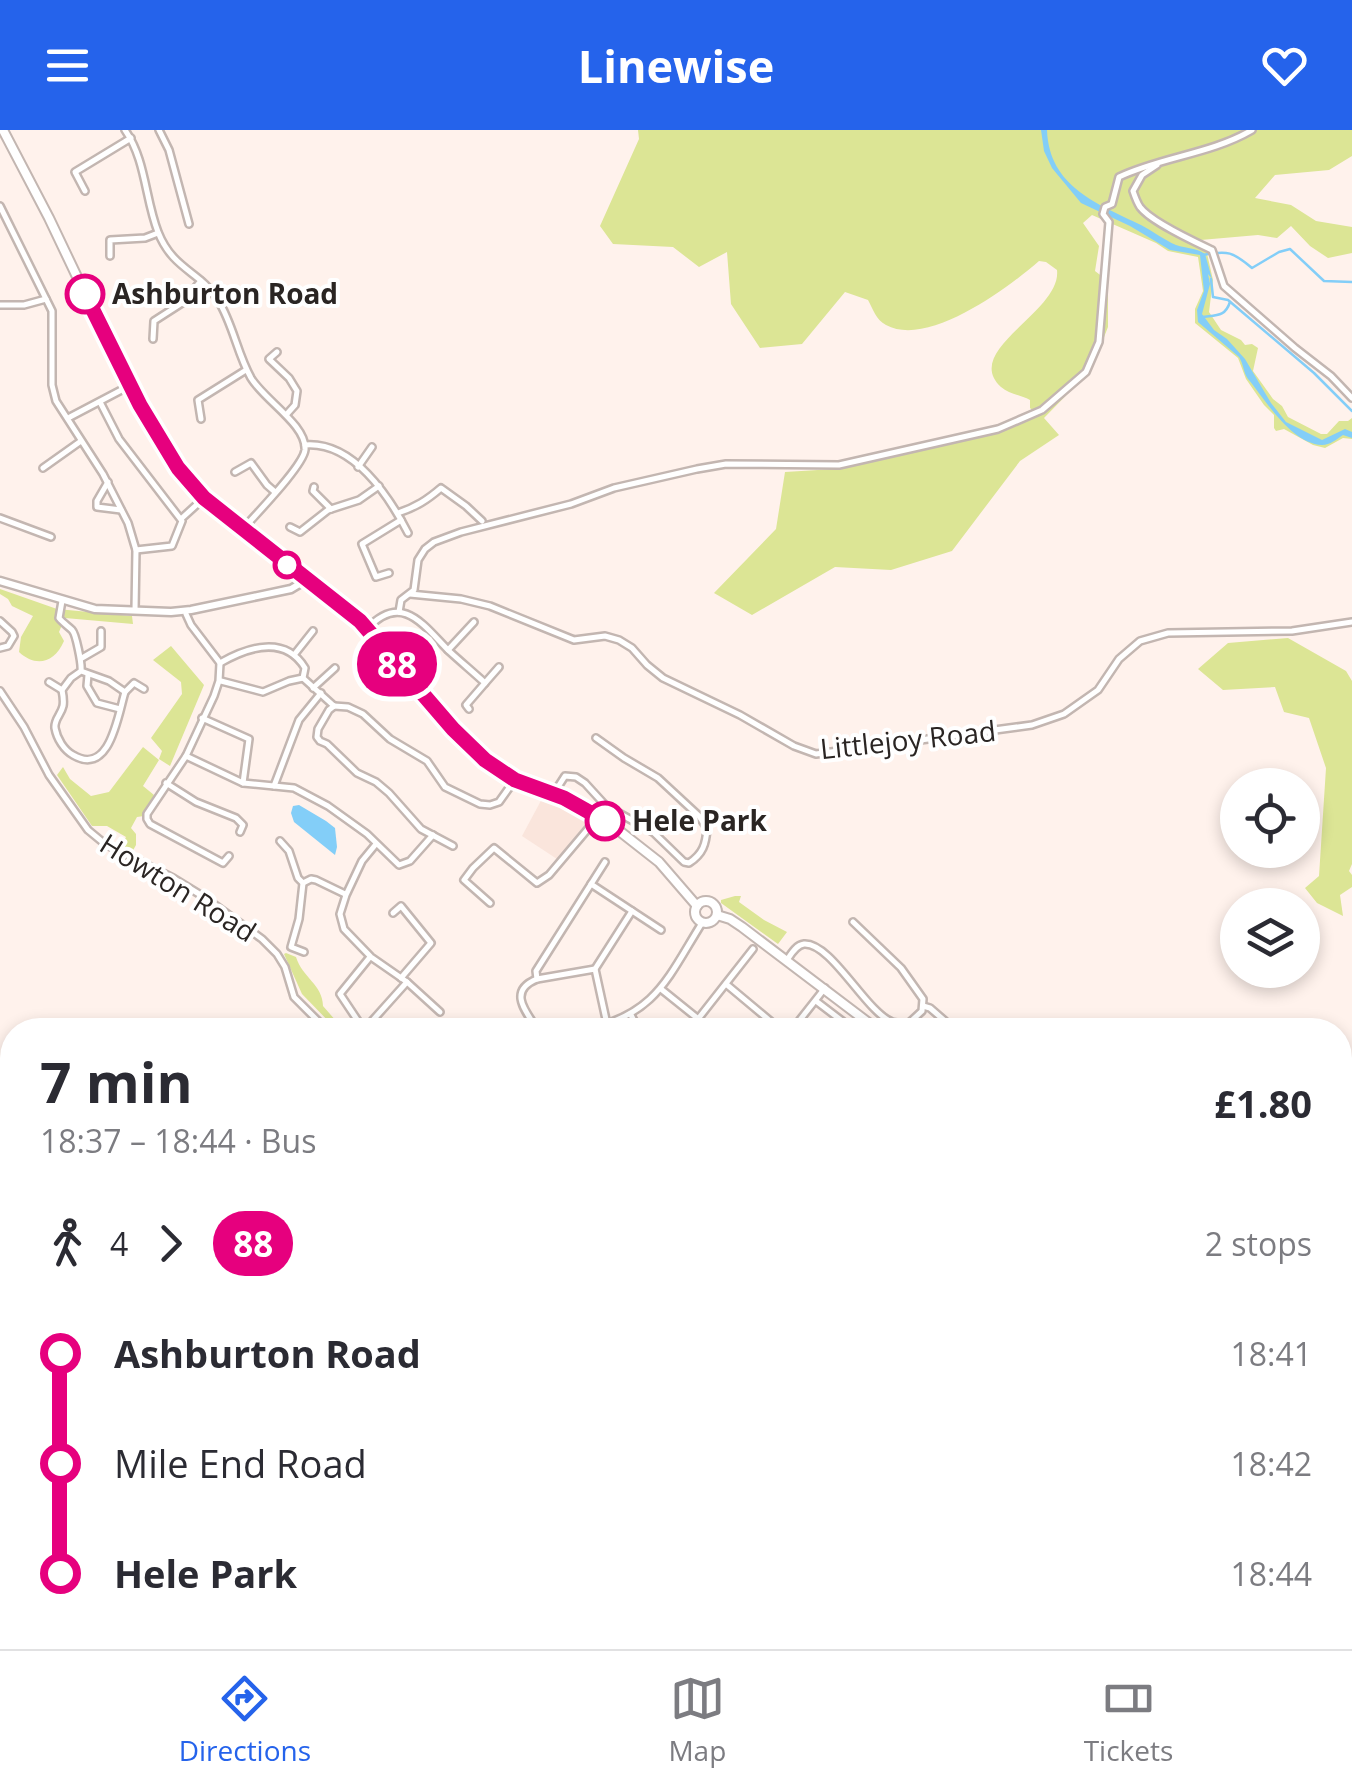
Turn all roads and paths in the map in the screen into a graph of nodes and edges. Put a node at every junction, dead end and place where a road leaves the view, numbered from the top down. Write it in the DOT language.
graph roads {
  1 [pos="3,130"];
  2 [pos="125,130"];
  3 [pos="159,130"];
  4 [pos="1252,130"];
  5 [pos="131,138"];
  6 [pos="1161,162"];
  7 [pos="85,191"];
  8 [pos="0,206"];
  9 [pos="190,224"];
  10 [pos="158,233"];
  11 [pos="110,256"];
  12 [pos="200,281"];
  13 [pos="47,298"];
  14 [pos="0,305"];
  15 [pos="154,340"];
  16 [pos="277,352"];
  17 [pos="247,370"];
  18 [pos="129,386"];
  19 [pos="1352,398"];
  20 [pos="100,402"];
  21 [pos="286,416"];
  22 [pos="69,418"];
  23 [pos="201,420"];
  24 [pos="82,440"];
  25 [pos="305,445"];
  26 [pos="372,446"];
  27 [pos="358,467"];
  28 [pos="41,469"];
  29 [pos="235,472"];
  30 [pos="108,482"];
  31 [pos="379,486"];
  32 [pos="314,487"];
  33 [pos="275,492"];
  34 [pos="204,498"];
  35 [pos="331,509"];
  36 [pos="122,510"];
  37 [pos="399,517"];
  38 [pos="0,518"];
  39 [pos="181,519"];
  40 [pos="482,521"];
  41 [pos="290,527"];
  42 [pos="244,528"];
  43 [pos="408,533"];
  44 [pos="53,537"];
  45 [pos="363,541"];
  46 [pos="350,548"];
  47 [pos="136,550"];
  48 [pos="389,573"];
  49 [pos="306,580"];
  50 [pos="0,581"];
  51 [pos="410,594"];
  52 [pos="62,601"];
  53 [pos="135,610"];
  54 [pos="399,612"];
  55 [pos="186,614"];
  56 [pos="0,622"];
  57 [pos="474,622"];
  58 [pos="1352,622"];
  59 [pos="367,629"];
  60 [pos="313,630"];
  61 [pos="101,631"];
  62 [pos="0,648"];
  63 [pos="448,650"];
  64 [pos="294,655"];
  65 [pos="82,658"];
  66 [pos="220,662"];
  67 [pos="499,666"];
  68 [pos="335,668"];
  69 [pos="85,673"];
  70 [pos="132,674"];
  71 [pos="303,678"];
  72 [pos="219,681"];
  73 [pos="49,682"];
  74 [pos="134,683"];
  75 [pos="484,683"];
  76 [pos="144,688"];
  77 [pos="313,688"];
  78 [pos="62,690"];
  79 [pos="0,691"];
  80 [pos="126,692"];
  81 [pos="321,693"];
  82 [pos="334,706"];
  83 [pos="469,709"];
  84 [pos="120,710"];
  85 [pos="202,718"];
  86 [pos="596,738"];
  87 [pos="186,756"];
  88 [pos="566,766"];
  89 [pos="567,776"];
  90 [pos="515,780"];
  91 [pos="243,782"];
  92 [pos="166,783"];
  93 [pos="274,786"];
  94 [pos="554,794"];
  95 [pos="598,817"];
  96 [pos="240,832"];
  97 [pos="433,836"];
  98 [pos="280,841"];
  99 [pos="377,843"];
  100 [pos="454,846"];
  101 [pos="228,856"];
  102 [pos="605,862"];
  103 [pos="302,882"];
  104 [pos="591,884"];
  105 [pos="346,895"];
  106 [pos="490,904"];
  107 [pos="696,906"];
  108 [pos="632,911"];
  109 [pos="393,913"];
  110 [pos="716,915"];
  111 [pos="853,922"];
  112 [pos="702,923"];
  113 [pos="662,930"];
  114 [pos="754,949"];
  115 [pos="304,952"];
  116 [pos="370,957"];
  117 [pos="787,960"];
  118 [pos="595,970"];
  119 [pos="537,978"];
  120 [pos="403,980"];
  121 [pos="726,984"];
  122 [pos="825,988"];
  123 [pos="661,990"];
  124 [pos="816,1001"];
  125 [pos="923,1006"];
  126 [pos="440,1012"];
  127 [pos="631,1015"];
  128 [pos="315,1018"];
  129 [pos="356,1018"];
  130 [pos="373,1018"];
  131 [pos="530,1018"];
  132 [pos="606,1018"];
  133 [pos="623,1018"];
  134 [pos="633,1018"];
  135 [pos="696,1018"];
  136 [pos="700,1018"];
  137 [pos="767,1018"];
  138 [pos="802,1018"];
  139 [pos="838,1018"];
  140 [pos="863,1018"];
  141 [pos="886,1018"];
  142 [pos="917,1018"];
  143 [pos="942,1018"];
  1 -- 18 [label="main road"];
  2 -- 5 [label="street"];
  3 -- 9 [label="street"];
  4 -- 6 [label="street"];
  5 -- 7 [label="street"];
  5 -- 10 [label="street"];
  6 -- 19 [label="street"];
  6 -- 51 [label="street"];
  8 -- 13 [label="street"];
  10 -- 11 [label="street"];
  10 -- 12 [label="street"];
  12 -- 15 [label="street"];
  12 -- 17 [label="street"];
  13 -- 14 [label="street"];
  13 -- 22 [label="street"];
  16 -- 21 [label="street"];
  17 -- 21 [label="street"];
  17 -- 23 [label="street"];
  18 -- 20 [label="street"];
  18 -- 34 [label="main road"];
  20 -- 22 [label="street"];
  20 -- 39 [label="street"];
  21 -- 25 [label="street"];
  22 -- 24 [label="street"];
  24 -- 28 [label="street"];
  24 -- 30 [label="street"];
  25 -- 27 [label="street"];
  25 -- 33 [label="street"];
  26 -- 27 [label="street"];
  27 -- 31 [label="street"];
  29 -- 33 [label="street"];
  30 -- 36 [label="street"];
  30 -- 36 [label="street"];
  31 -- 35 [label="street"];
  31 -- 37 [label="street"];
  32 -- 35 [label="street"];
  33 -- 42 [label="street"];
  34 -- 39 [label="street"];
  34 -- 42 [label="main road"];
  35 -- 41 [label="street"];
  36 -- 47 [label="street"];
  37 -- 40 [label="street"];
  37 -- 43 [label="street"];
  37 -- 45 [label="street"];
  38 -- 44 [label="street"];
  39 -- 47 [label="street"];
  42 -- 49 [label="main road"];
  45 -- 46 [label="street"];
  45 -- 48 [label="street"];
  47 -- 53 [label="street"];
  49 -- 53 [label="street"];
  49 -- 59 [label="main road"];
  50 -- 52 [label="street"];
  51 -- 54 [label="street"];
  51 -- 58 [label="street, Littlejoy Road"];
  52 -- 53 [label="street"];
  52 -- 65 [label="street"];
  54 -- 59 [label="street"];
  54 -- 63 [label="street"];
  55 -- 66 [label="street"];
  56 -- 62 [label="street"];
  57 -- 63 [label="street"];
  59 -- 90 [label="main road"];
  60 -- 64 [label="street"];
  61 -- 65 [label="street"];
  63 -- 75 [label="street"];
  64 -- 66 [label="street"];
  64 -- 71 [label="street"];
  65 -- 69 [label="street"];
  66 -- 72 [label="street"];
  67 -- 75 [label="street"];
  68 -- 77 [label="street"];
  69 -- 78 [label="street"];
  69 -- 80 [label="street"];
  69 -- 84 [label="street"];
  70 -- 74 [label="street"];
  71 -- 72 [label="street"];
  71 -- 77 [label="street"];
  72 -- 85 [label="street"];
  73 -- 78 [label="street"];
  74 -- 76 [label="street"];
  74 -- 80 [label="street"];
  75 -- 83 [label="street"];
  77 -- 81 [label="street"];
  78 -- 84 [label="street"];
  79 -- 128 [label="street, Howton Road"];
  80 -- 84 [label="street"];
  81 -- 82 [label="street"];
  81 -- 93 [label="street"];
  82 -- 90 [label="street"];
  82 -- 97 [label="street"];
  85 -- 87 [label="street"];
  85 -- 91 [label="street"];
  86 -- 89 [label="street"];
  87 -- 91 [label="street"];
  87 -- 92 [label="street"];
  88 -- 89 [label="street"];
  89 -- 94 [label="street"];
  90 -- 94 [label="main road"];
  91 -- 93 [label="street"];
  92 -- 96 [label="street"];
  92 -- 101 [label="street"];
  93 -- 99 [label="street"];
  94 -- 95 [label="main road"];
  95 -- 106 [label="street"];
  95 -- 107 [label="main road"];
  97 -- 99 [label="street"];
  97 -- 100 [label="street"];
  98 -- 103 [label="street"];
  99 -- 105 [label="street"];
  102 -- 104 [label="street"];
  103 -- 105 [label="street"];
  103 -- 115 [label="street"];
  104 -- 108 [label="street"];
  104 -- 119 [label="street"];
  105 -- 116 [label="street"];
  107 -- 110 [label="main road"];
  107 -- 112 [label="main road"];
  108 -- 113 [label="street"];
  108 -- 118 [label="street"];
  109 -- 120 [label="street"];
  110 -- 112 [label="main road"];
  110 -- 117 [label="main road"];
  111 -- 125 [label="street"];
  112 -- 123 [label="street"];
  114 -- 121 [label="street"];
  116 -- 120 [label="street"];
  116 -- 129 [label="street"];
  117 -- 122 [label="main road"];
  117 -- 141 [label="street"];
  118 -- 119 [label="street"];
  118 -- 132 [label="street"];
  119 -- 131 [label="street"];
  120 -- 126 [label="street"];
  120 -- 130 [label="street"];
  121 -- 136 [label="street"];
  121 -- 137 [label="street"];
  122 -- 124 [label="street"];
  122 -- 140 [label="main road"];
  123 -- 127 [label="street"];
  123 -- 135 [label="street"];
  124 -- 138 [label="street"];
  124 -- 139 [label="street"];
  125 -- 142 [label="street"];
  125 -- 143 [label="street"];
  127 -- 133 [label="street"];
  127 -- 134 [label="street"];
}
